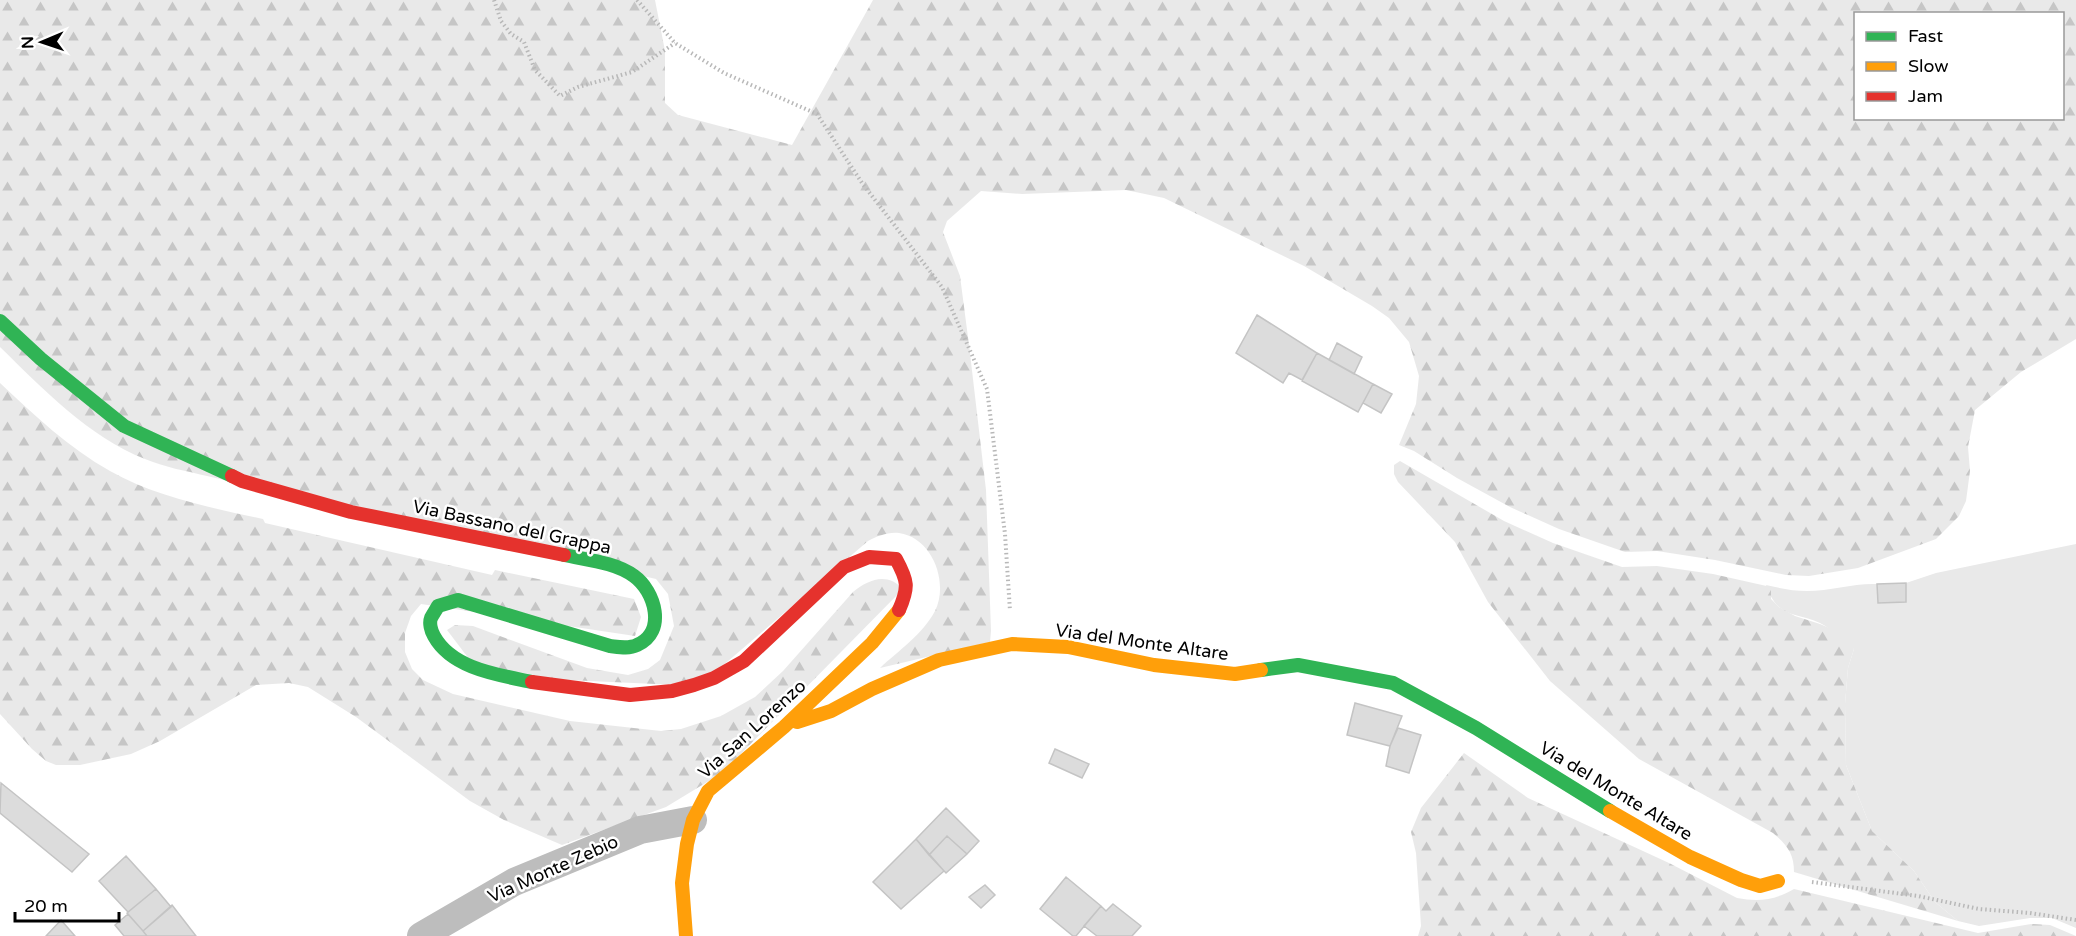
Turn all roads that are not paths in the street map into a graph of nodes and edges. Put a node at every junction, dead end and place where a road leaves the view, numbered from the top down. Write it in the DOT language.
graph roads {
  1 [pos="0,321"];
  2 [pos="906,577"];
  3 [pos="784,727"];
  4 [pos="693,820"];
  5 [pos="1778,881"];
  6 [pos="421,936"];
  7 [pos="686,936"];
  1 -- 2 [label="street, Via Bassano del Grappa"];
  2 -- 3 [label="street, Via San Lorenzo"];
  3 -- 4 [label="street, Via San Lorenzo"];
  3 -- 5 [label="street, Via del Monte Altare"];
  4 -- 6 [label="street, Via Monte Zebio"];
  4 -- 7 [label="street, Via San Lorenzo"];
}
